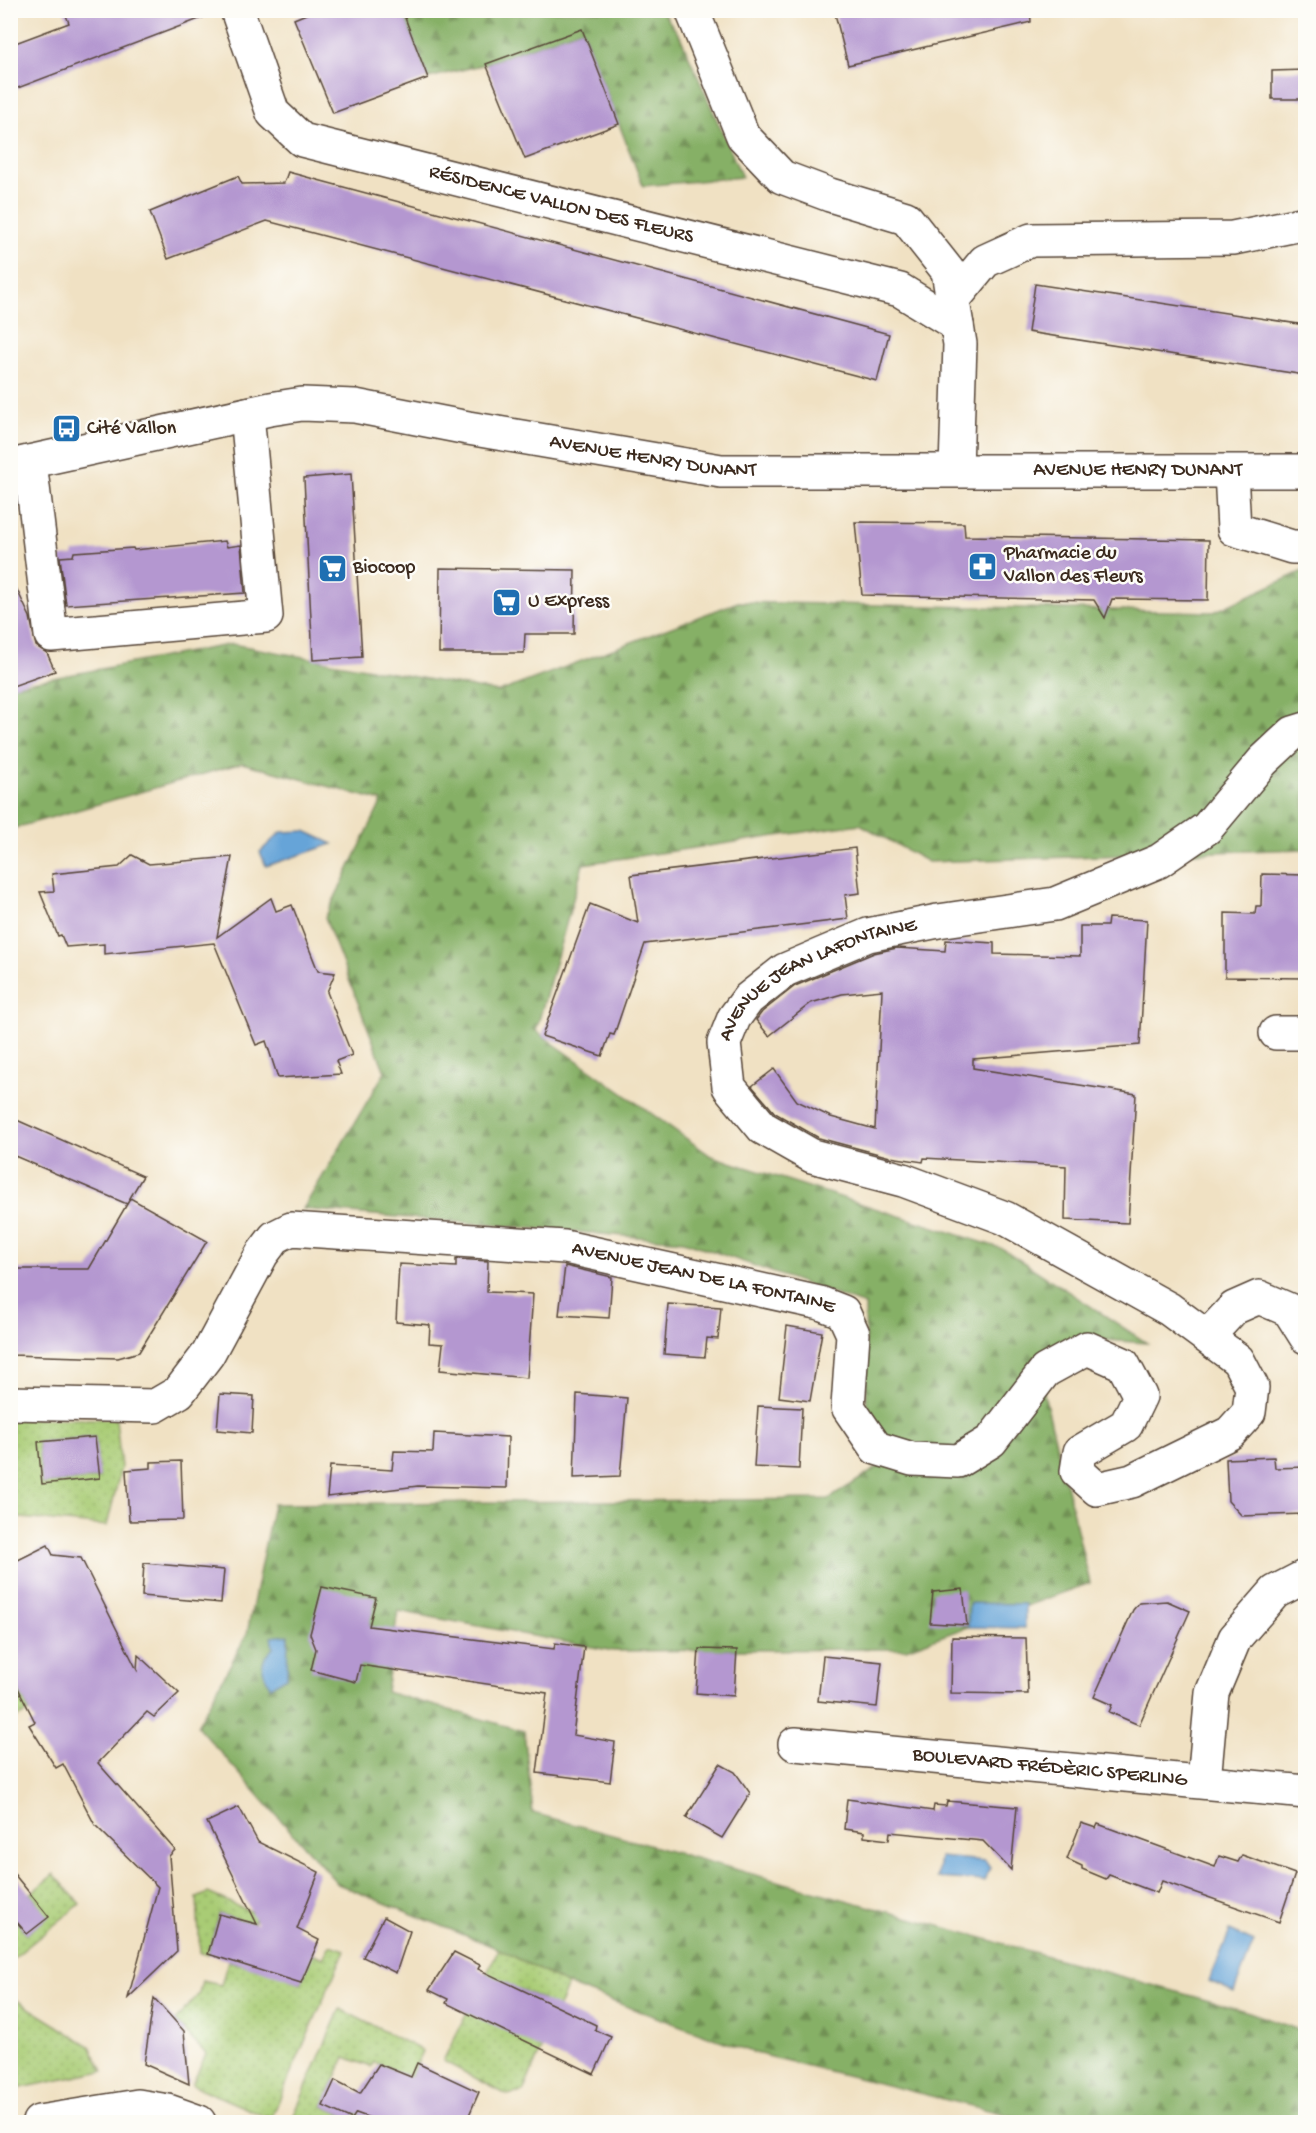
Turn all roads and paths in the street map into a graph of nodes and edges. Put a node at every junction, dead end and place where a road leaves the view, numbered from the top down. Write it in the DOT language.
graph roads {
  1 [pos="237,10"];
  2 [pos="692,10"];
  3 [pos="1305,223"];
  4 [pos="955,312"];
  5 [pos="247,414"];
  6 [pos="20,464"];
  7 [pos="956,469"];
  8 [pos="1305,471"];
  9 [pos="1231,472"];
  10 [pos="1305,547"];
  11 [pos="1305,729"];
  12 [pos="1208,1336"];
  13 [pos="1305,1337"];
  14 [pos="10,1403"];
  15 [pos="1305,1576"];
  16 [pos="795,1744"];
  17 [pos="1204,1781"];
  18 [pos="1305,1792"];
  19 [pos="39,2122"];
  20 [pos="200,2122"];
  1 -- 4 [label="street, RÉSIDENCE VALLON DES FLEURS"];
  2 -- 4 [label="street"];
  3 -- 4 [label="street"];
  4 -- 7 [label="street"];
  5 -- 6 [label="street, AVENUE HENRY DUNANT"];
  5 -- 6 [label="street"];
  5 -- 7 [label="street, AVENUE HENRY DUNANT"];
  7 -- 9 [label="street, AVENUE HENRY DUNANT"];
  8 -- 9 [label="street, AVENUE HENRY DUNANT"];
  9 -- 10 [label="street"];
  11 -- 12 [label="street, AVENUE JEAN LAFONTAINE"];
  12 -- 13 [label="street"];
  12 -- 14 [label="street, AVENUE JEAN DE LA FONTAINE"];
  15 -- 17 [label="street"];
  16 -- 17 [label="street, BOULEVARD FRÉDÈRIC SPERLING"];
  17 -- 18 [label="street, BOULEVARD FRÉDÈRIC SPERLING"];
  19 -- 20 [label="street"];
}
